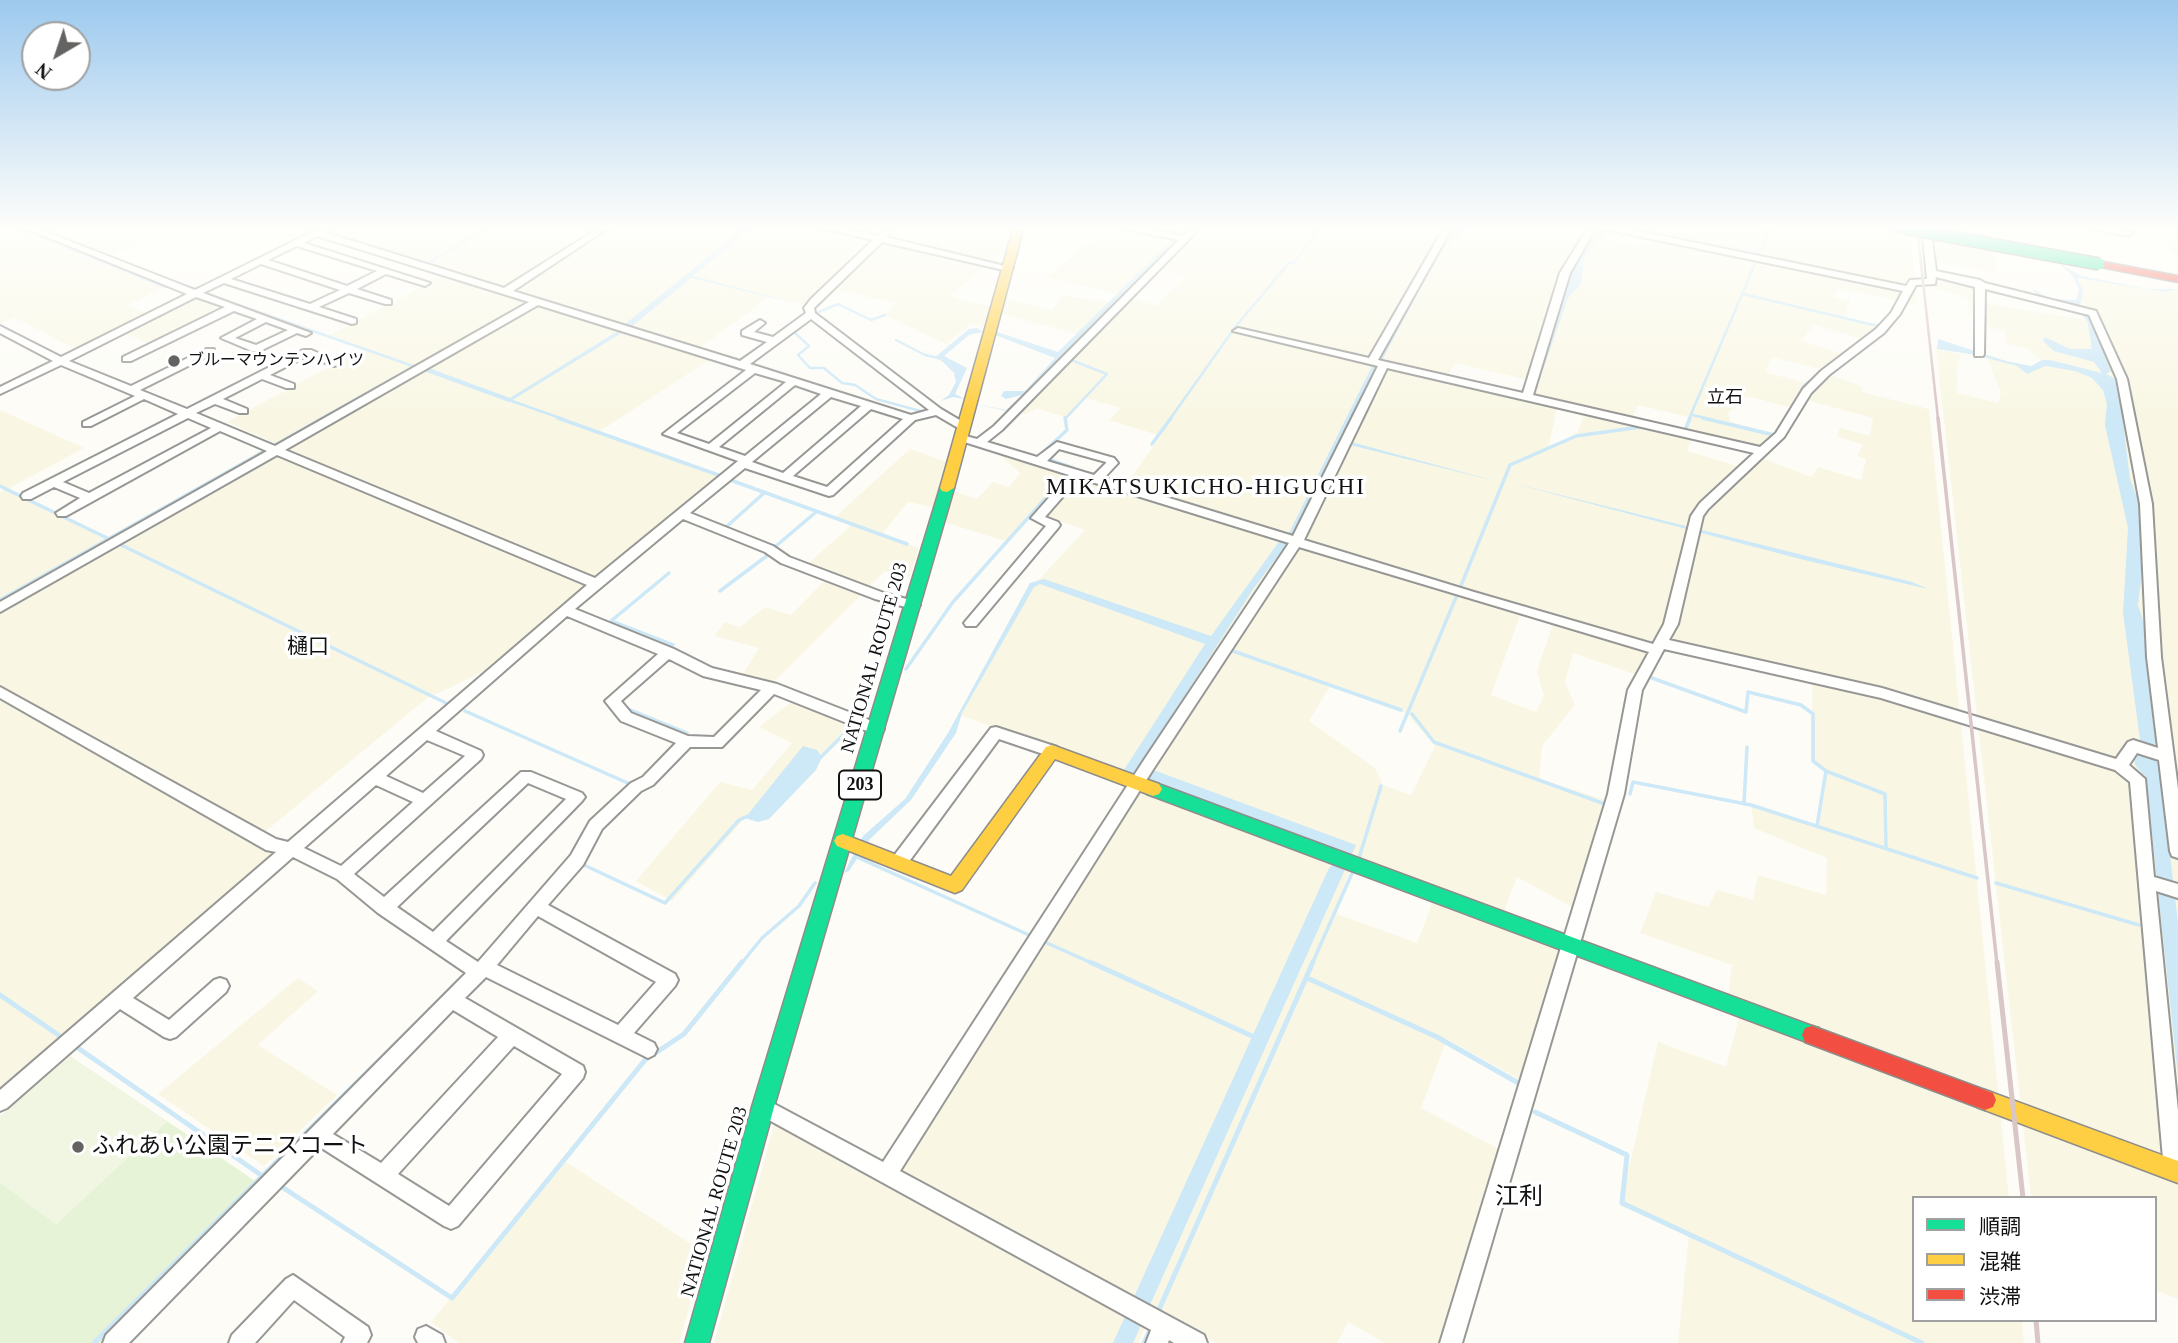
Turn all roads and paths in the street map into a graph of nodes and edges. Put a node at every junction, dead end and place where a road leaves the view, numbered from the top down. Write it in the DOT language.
graph roads {
  1 [pos="185,289"];
  2 [pos="208,289"];
  3 [pos="248,289"];
  4 [pos="348,289"];
  5 [pos="498,289"];
  6 [pos="510,289"];
  7 [pos="828,289"];
  8 [pos="1002,289"];
  9 [pos="1137,289"];
  10 [pos="1414,289"];
  11 [pos="1560,289"];
  12 [pos="1908,289"];
  13 [pos="1980,289"];
  14 [pos="2002,289"];
  15 [pos="506,291"];
  16 [pos="199,293"];
  17 [pos="388,302"];
  18 [pos="536,302"];
  19 [pos="234,307"];
  20 [pos="310,308"];
  21 [pos="811,314"];
  22 [pos="265,318"];
  23 [pos="352,321"];
  24 [pos="760,323"];
  25 [pos="0,329"];
  26 [pos="1238,331"];
  27 [pos="774,341"];
  28 [pos="210,351"];
  29 [pos="1979,354"];
  30 [pos="127,359"];
  31 [pos="61,361"];
  32 [pos="1372,362"];
  33 [pos="334,363"];
  34 [pos="742,365"];
  35 [pos="1384,365"];
  36 [pos="754,369"];
  37 [pos="262,376"];
  38 [pos="794,382"];
  39 [pos="290,387"];
  40 [pos="131,390"];
  41 [pos="0,391"];
  42 [pos="830,392"];
  43 [pos="144,395"];
  44 [pos="1527,397"];
  45 [pos="215,400"];
  46 [pos="869,405"];
  47 [pos="243,411"];
  48 [pos="937,411"];
  49 [pos="187,414"];
  50 [pos="911,418"];
  51 [pos="86,425"];
  52 [pos="220,427"];
  53 [pos="963,433"];
  54 [pos="980,442"];
  55 [pos="711,448"];
  56 [pos="271,449"];
  57 [pos="1761,451"];
  58 [pos="1043,458"];
  59 [pos="745,462"];
  60 [pos="1077,473"];
  61 [pos="785,477"];
  62 [pos="1097,479"];
  63 [pos="54,482"];
  64 [pos="27,496"];
  65 [pos="89,498"];
  66 [pos="62,513"];
  67 [pos="681,514"];
  68 [pos="1296,541"];
  69 [pos="596,584"];
  70 [pos="913,605"];
  71 [pos="0,608"];
  72 [pos="567,611"];
  73 [pos="971,623"];
  74 [pos="1658,646"];
  75 [pos="669,652"];
  76 [pos="772,688"];
  77 [pos="0,692"];
  78 [pos="877,729"];
  79 [pos="426,733"];
  80 [pos="687,741"];
  81 [pos="1052,751"];
  82 [pos="2166,756"];
  83 [pos="2120,766"];
  84 [pos="374,777"];
  85 [pos="1137,783"];
  86 [pos="424,801"];
  87 [pos="855,844"];
  88 [pos="291,849"];
  89 [pos="2178,851"];
  90 [pos="899,862"];
  91 [pos="343,874"];
  92 [pos="2146,881"];
  93 [pos="2178,891"];
  94 [pos="536,907"];
  95 [pos="384,908"];
  96 [pos="435,941"];
  97 [pos="1571,944"];
  98 [pos="477,968"];
  99 [pos="220,986"];
  100 [pos="119,999"];
  101 [pos="453,1001"];
  102 [pos="512,1035"];
  103 [pos="621,1035"];
  104 [pos="648,1049"];
  105 [pos="0,1102"];
  106 [pos="763,1107"];
  107 [pos="318,1135"];
  108 [pos="2176,1171"];
  109 [pos="887,1173"];
  110 [pos="383,1176"];
  111 [pos="1160,1334"];
  112 [pos="114,1343"];
  113 [pos="240,1343"];
  114 [pos="353,1343"];
  115 [pos="697,1343"];
  116 [pos="1196,1343"];
  117 [pos="1451,1343"];
  1 -- 16 [label="street"];
  2 -- 16 [label="street"];
  3 -- 20 [label="street"];
  4 -- 17 [label="street"];
  4 -- 20 [label="street"];
  5 -- 15 [label="street"];
  6 -- 15 [label="street"];
  7 -- 21 [label="street"];
  8 -- 53 [label="main road, NATIONAL ROUTE 203 / 203"];
  9 -- 54 [label="street"];
  10 -- 32 [label="street"];
  11 -- 44 [label="street"];
  12 -- 57 [label="street"];
  13 -- 29 [label="street"];
  14 -- 82 [label="street"];
  15 -- 18 [label="street"];
  16 -- 19 [label="street"];
  16 -- 31 [label="street"];
  18 -- 34 [label="street"];
  18 -- 56 [label="street"];
  19 -- 22 [label="street"];
  19 -- 30 [label="street"];
  20 -- 23 [label="street"];
  21 -- 27 [label="street"];
  21 -- 48 [label="street"];
  22 -- 22 [label="street"];
  24 -- 27 [label="street"];
  25 -- 31 [label="street"];
  26 -- 32 [label="street"];
  27 -- 34 [label="street"];
  28 -- 40 [label="street"];
  31 -- 40 [label="street"];
  31 -- 41 [label="street"];
  32 -- 35 [label="street"];
  33 -- 37 [label="street"];
  34 -- 36 [label="street"];
  35 -- 44 [label="street"];
  35 -- 68 [label="street"];
  36 -- 38 [label="street"];
  36 -- 55 [label="street"];
  37 -- 39 [label="street"];
  37 -- 45 [label="street"];
  38 -- 42 [label="street"];
  38 -- 55 [label="street"];
  40 -- 43 [label="street"];
  42 -- 46 [label="street"];
  42 -- 59 [label="street"];
  43 -- 49 [label="street"];
  43 -- 51 [label="street"];
  44 -- 57 [label="street"];
  45 -- 47 [label="street"];
  45 -- 49 [label="street"];
  46 -- 50 [label="street"];
  46 -- 61 [label="street"];
  48 -- 50 [label="street"];
  48 -- 53 [label="street"];
  49 -- 52 [label="street"];
  49 -- 63 [label="street"];
  50 -- 61 [label="street"];
  52 -- 56 [label="street"];
  52 -- 65 [label="street"];
  53 -- 54 [label="street"];
  53 -- 70 [label="main road, NATIONAL ROUTE 203 / 203"];
  54 -- 58 [label="street"];
  55 -- 59 [label="street"];
  56 -- 69 [label="street"];
  56 -- 71 [label="street"];
  57 -- 74 [label="street"];
  58 -- 60 [label="street"];
  58 -- 62 [label="street"];
  59 -- 61 [label="street"];
  59 -- 67 [label="street"];
  60 -- 62 [label="street"];
  60 -- 73 [label="street"];
  62 -- 68 [label="street"];
  63 -- 64 [label="street"];
  63 -- 65 [label="street"];
  65 -- 66 [label="street"];
  67 -- 69 [label="street"];
  67 -- 70 [label="street"];
  68 -- 74 [label="street"];
  68 -- 85 [label="street"];
  69 -- 72 [label="street"];
  70 -- 78 [label="main road, NATIONAL ROUTE 203 / 203"];
  72 -- 75 [label="street"];
  72 -- 79 [label="street"];
  74 -- 83 [label="street"];
  74 -- 97 [label="street"];
  75 -- 76 [label="street"];
  75 -- 80 [label="street"];
  76 -- 78 [label="street"];
  76 -- 80 [label="street"];
  77 -- 88 [label="street"];
  78 -- 87 [label="main road, NATIONAL ROUTE 203 / 203"];
  79 -- 84 [label="street"];
  79 -- 86 [label="street"];
  80 -- 94 [label="street"];
  81 -- 85 [label="main road"];
  81 -- 90 [label="street"];
  81 -- 90 [label="main road"];
  82 -- 83 [label="street"];
  82 -- 89 [label="street"];
  83 -- 92 [label="street"];
  84 -- 86 [label="street"];
  84 -- 88 [label="street"];
  85 -- 97 [label="main road"];
  85 -- 109 [label="street"];
  86 -- 91 [label="street"];
  87 -- 90 [label="main road"];
  87 -- 106 [label="main road, NATIONAL ROUTE 203 / 203"];
  88 -- 91 [label="street"];
  88 -- 100 [label="street"];
  91 -- 95 [label="street"];
  92 -- 93 [label="street"];
  92 -- 108 [label="street"];
  94 -- 98 [label="street"];
  94 -- 103 [label="street"];
  95 -- 96 [label="street"];
  95 -- 96 [label="street"];
  96 -- 98 [label="street"];
  97 -- 108 [label="main road"];
  97 -- 117 [label="street"];
  98 -- 101 [label="street"];
  98 -- 103 [label="street"];
  99 -- 100 [label="street"];
  100 -- 105 [label="street"];
  101 -- 102 [label="street"];
  101 -- 107 [label="street"];
  102 -- 110 [label="street"];
  102 -- 110 [label="street"];
  103 -- 104 [label="street"];
  106 -- 109 [label="street"];
  106 -- 115 [label="main road, NATIONAL ROUTE 203 / 203"];
  107 -- 110 [label="street"];
  107 -- 112 [label="street"];
  109 -- 111 [label="street"];
  111 -- 116 [label="street"];
  113 -- 114 [label="street"];
}
